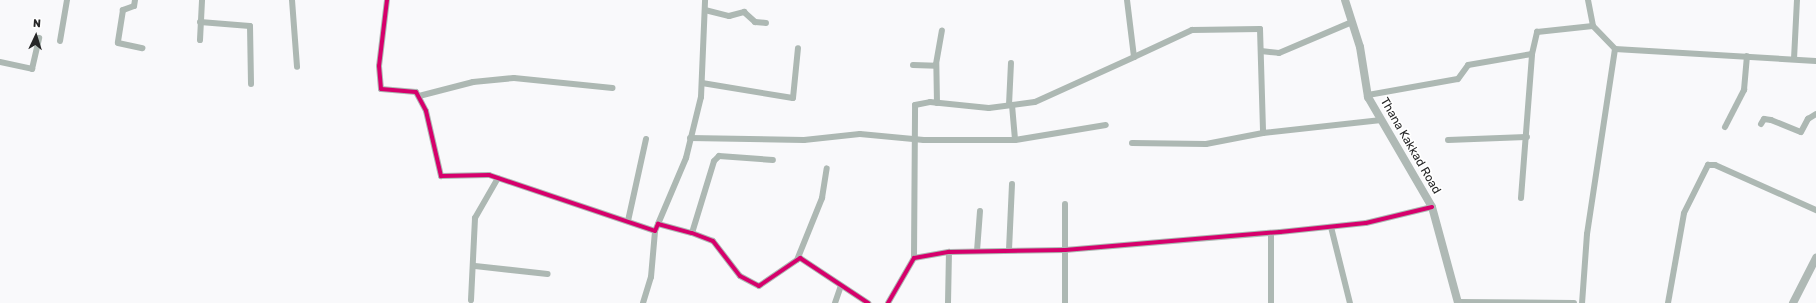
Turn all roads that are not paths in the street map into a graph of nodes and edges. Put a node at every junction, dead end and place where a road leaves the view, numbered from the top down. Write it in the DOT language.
graph roads {
  1 [pos="67,0"];
  2 [pos="135,0"];
  3 [pos="202,0"];
  4 [pos="292,0"];
  5 [pos="387,0"];
  6 [pos="705,0"];
  7 [pos="1127,0"];
  8 [pos="1345,0"];
  9 [pos="1588,0"];
  10 [pos="1797,0"];
  11 [pos="705,10"];
  12 [pos="200,22"];
  13 [pos="1352,22"];
  14 [pos="766,23"];
  15 [pos="1593,26"];
  16 [pos="942,30"];
  17 [pos="39,38"];
  18 [pos="200,40"];
  19 [pos="60,42"];
  20 [pos="142,48"];
  21 [pos="798,48"];
  22 [pos="1615,49"];
  23 [pos="1261,51"];
  24 [pos="1532,54"];
  25 [pos="1747,56"];
  26 [pos="1134,57"];
  27 [pos="1794,59"];
  28 [pos="1816,61"];
  29 [pos="0,62"];
  30 [pos="1011,62"];
  31 [pos="913,64"];
  32 [pos="936,66"];
  33 [pos="297,67"];
  34 [pos="702,83"];
  35 [pos="251,84"];
  36 [pos="612,88"];
  37 [pos="1368,95"];
  38 [pos="419,96"];
  39 [pos="937,102"];
  40 [pos="1010,105"];
  41 [pos="1816,114"];
  42 [pos="1381,120"];
  43 [pos="1761,124"];
  44 [pos="1106,125"];
  45 [pos="1725,127"];
  46 [pos="1263,133"];
  47 [pos="1527,137"];
  48 [pos="690,138"];
  49 [pos="646,139"];
  50 [pos="914,139"];
  51 [pos="1015,140"];
  52 [pos="1448,140"];
  53 [pos="1132,143"];
  54 [pos="773,160"];
  55 [pos="827,168"];
  56 [pos="498,178"];
  57 [pos="1012,184"];
  58 [pos="1521,198"];
  59 [pos="1065,204"];
  60 [pos="1432,207"];
  61 [pos="1816,210"];
  62 [pos="980,211"];
  63 [pos="628,221"];
  64 [pos="658,224"];
  65 [pos="1331,226"];
  66 [pos="655,230"];
  67 [pos="1270,232"];
  68 [pos="692,233"];
  69 [pos="1009,250"];
  70 [pos="1065,250"];
  71 [pos="977,251"];
  72 [pos="949,252"];
  73 [pos="914,258"];
  74 [pos="1816,258"];
  75 [pos="797,260"];
  76 [pos="475,266"];
  77 [pos="548,274"];
  78 [pos="841,286"];
  79 [pos="471,300"];
  80 [pos="1458,302"];
  81 [pos="643,303"];
  82 [pos="835,303"];
  83 [pos="868,303"];
  84 [pos="888,303"];
  85 [pos="948,303"];
  86 [pos="1064,303"];
  87 [pos="1271,303"];
  88 [pos="1350,303"];
  89 [pos="1574,303"];
  90 [pos="1582,303"];
  91 [pos="1668,303"];
  92 [pos="1793,303"];
  1 -- 19 [label="street"];
  2 -- 20 [label="street"];
  3 -- 12 [label="street"];
  4 -- 33 [label="street"];
  5 -- 38 [label="street"];
  6 -- 11 [label="street"];
  7 -- 26 [label="street"];
  8 -- 13 [label="main road, Thana Kakkad Road"];
  9 -- 15 [label="street"];
  10 -- 27 [label="street"];
  11 -- 14 [label="street"];
  11 -- 34 [label="street"];
  12 -- 18 [label="street"];
  12 -- 35 [label="street"];
  13 -- 23 [label="street"];
  13 -- 37 [label="main road, Thana Kakkad Road"];
  15 -- 22 [label="street"];
  15 -- 24 [label="street"];
  16 -- 32 [label="street"];
  17 -- 29 [label="street"];
  21 -- 34 [label="street"];
  22 -- 25 [label="street"];
  22 -- 90 [label="street"];
  23 -- 26 [label="street"];
  23 -- 46 [label="street"];
  24 -- 37 [label="street"];
  24 -- 47 [label="street"];
  25 -- 27 [label="street"];
  25 -- 45 [label="street"];
  26 -- 40 [label="street"];
  27 -- 28 [label="street"];
  30 -- 40 [label="street"];
  31 -- 32 [label="street"];
  32 -- 39 [label="street"];
  34 -- 48 [label="street"];
  36 -- 38 [label="street"];
  37 -- 42 [label="main road, Thana Kakkad Road"];
  38 -- 56 [label="street"];
  39 -- 40 [label="street"];
  39 -- 50 [label="street"];
  40 -- 51 [label="street"];
  41 -- 43 [label="street"];
  42 -- 46 [label="street"];
  42 -- 60 [label="main road, Thana Kakkad Road"];
  44 -- 51 [label="street"];
  46 -- 53 [label="street"];
  47 -- 52 [label="street"];
  47 -- 58 [label="street"];
  48 -- 50 [label="street"];
  48 -- 64 [label="street"];
  49 -- 63 [label="street"];
  50 -- 51 [label="street"];
  50 -- 73 [label="street"];
  54 -- 68 [label="street"];
  55 -- 75 [label="street"];
  56 -- 63 [label="street"];
  56 -- 76 [label="street"];
  57 -- 69 [label="street"];
  59 -- 70 [label="street"];
  60 -- 65 [label="street"];
  60 -- 80 [label="main road, Thana Kakkad Road"];
  61 -- 91 [label="street"];
  62 -- 71 [label="street"];
  63 -- 66 [label="street"];
  64 -- 66 [label="street"];
  64 -- 68 [label="street"];
  65 -- 67 [label="street"];
  65 -- 88 [label="street"];
  66 -- 81 [label="street"];
  67 -- 70 [label="street"];
  67 -- 87 [label="street"];
  68 -- 75 [label="street"];
  69 -- 70 [label="street"];
  69 -- 71 [label="street"];
  70 -- 86 [label="street"];
  71 -- 72 [label="street"];
  72 -- 73 [label="street"];
  72 -- 85 [label="street"];
  73 -- 84 [label="street"];
  74 -- 92 [label="main road"];
  75 -- 78 [label="street"];
  76 -- 77 [label="street"];
  76 -- 79 [label="street"];
  78 -- 82 [label="street"];
  78 -- 83 [label="street"];
  80 -- 89 [label="street"];
}
